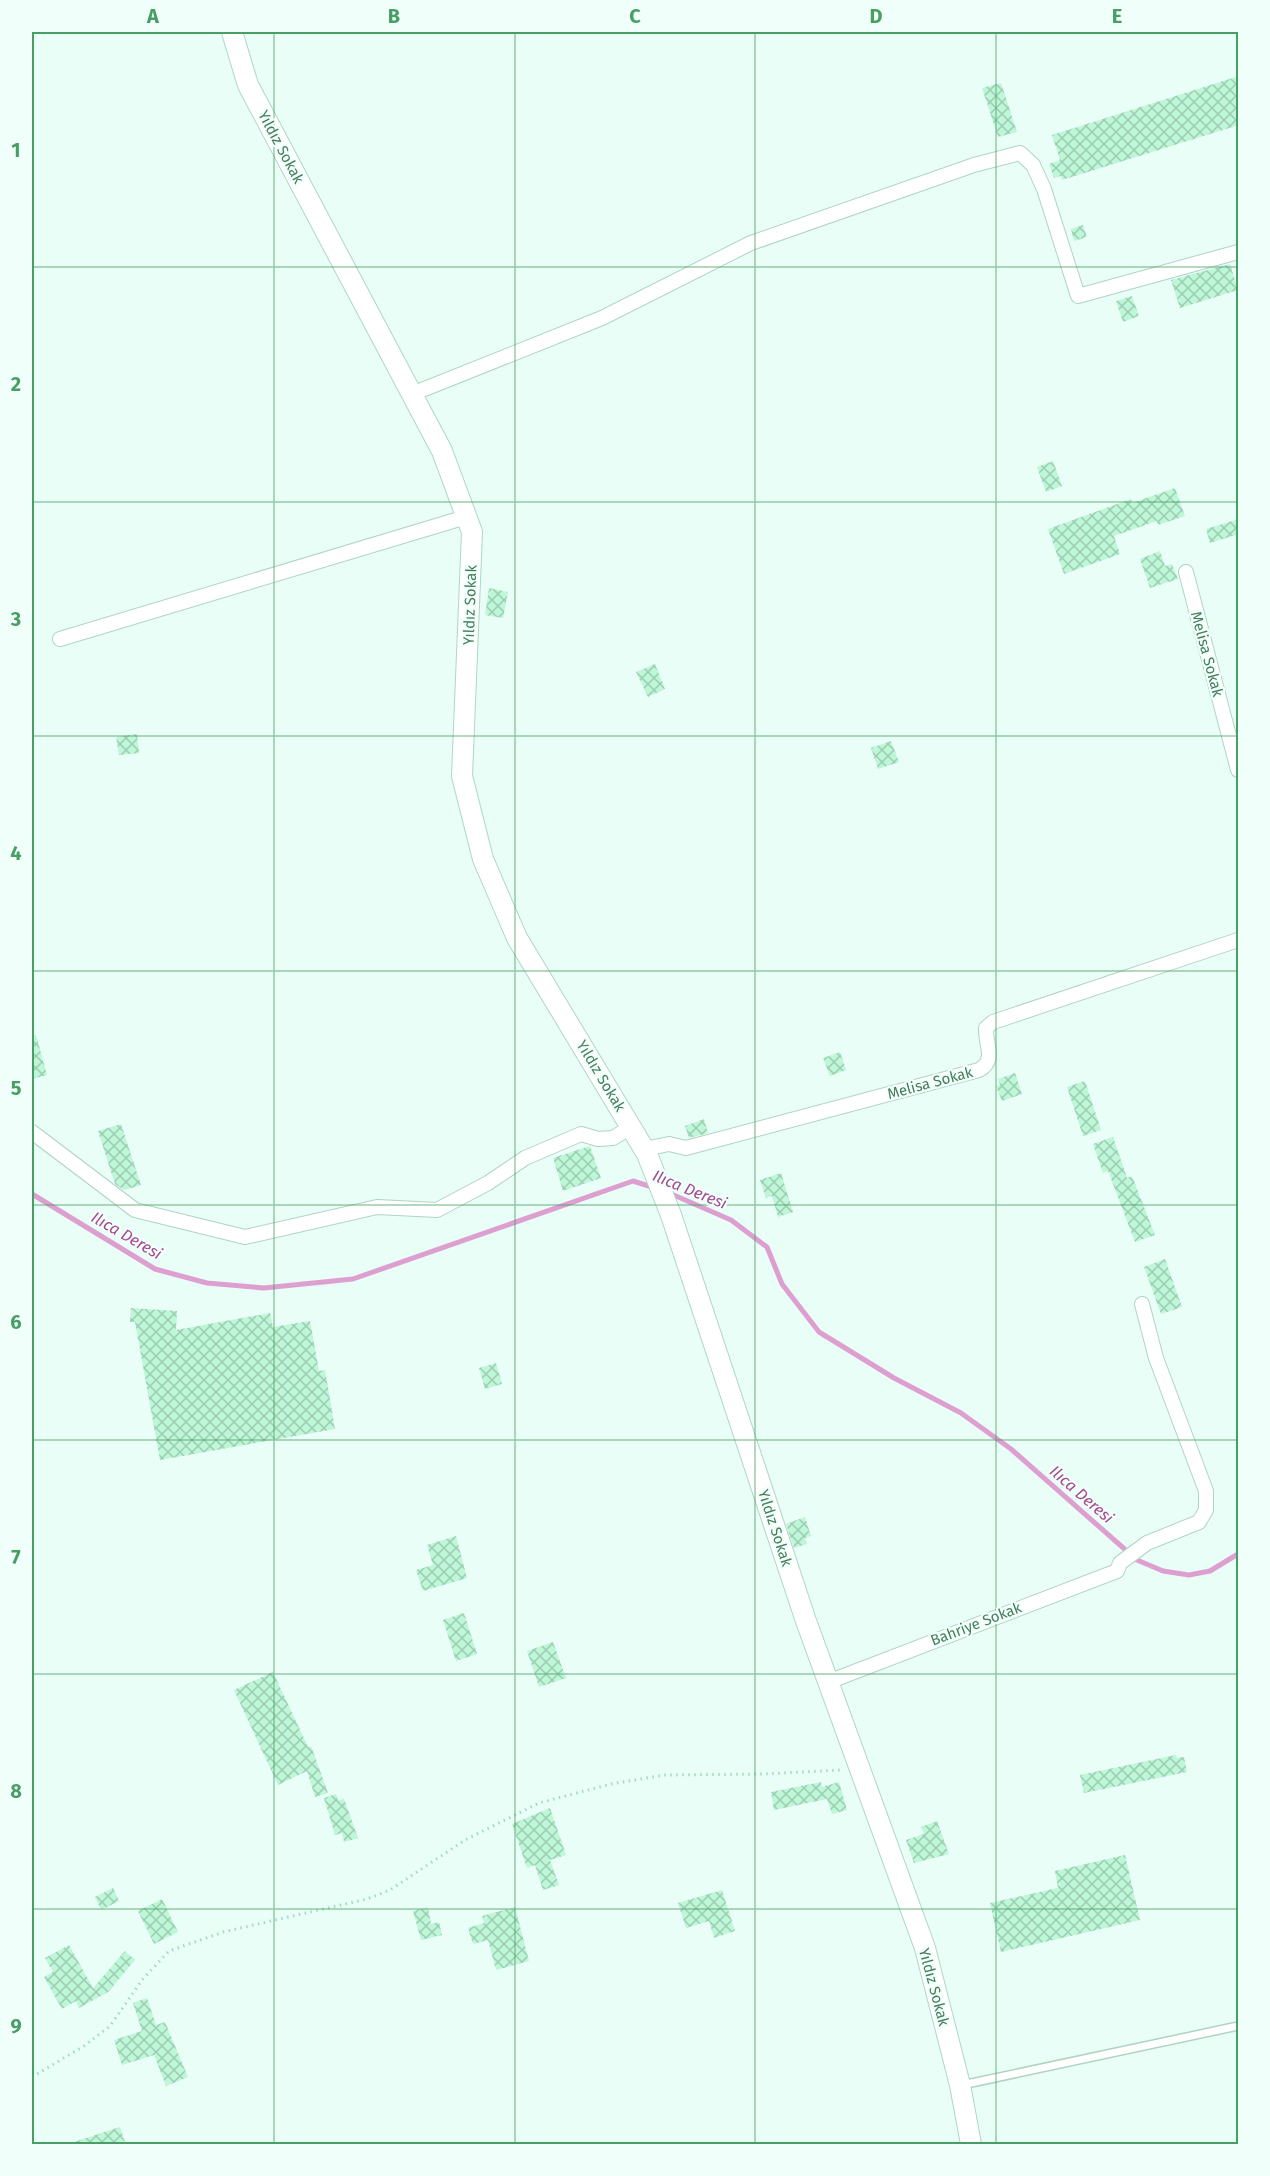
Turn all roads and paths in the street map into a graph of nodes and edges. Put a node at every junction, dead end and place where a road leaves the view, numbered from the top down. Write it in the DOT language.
graph roads {
  1 [pos="232,32"];
  2 [pos="1239,252"];
  3 [pos="412,394"];
  4 [pos="466,517"];
  5 [pos="1186,572"];
  6 [pos="60,639"];
  7 [pos="1239,770"];
  8 [pos="1239,940"];
  9 [pos="631,1127"];
  10 [pos="32,1132"];
  11 [pos="646,1151"];
  12 [pos="1142,1305"];
  13 [pos="828,1682"];
  14 [pos="858,1767"];
  15 [pos="1239,2026"];
  16 [pos="32,2078"];
  17 [pos="960,2085"];
  18 [pos="971,2145"];
  1 -- 3 [label="street, Yıldız Sokak"];
  2 -- 3 [label="street"];
  3 -- 4 [label="street, Yıldız Sokak"];
  4 -- 6 [label="street"];
  4 -- 9 [label="street, Yıldız Sokak"];
  5 -- 7 [label="street, Melisa Sokak"];
  8 -- 11 [label="street, Melisa Sokak"];
  9 -- 10 [label="street"];
  9 -- 11 [label="street, Yıldız Sokak"];
  11 -- 13 [label="street, Yıldız Sokak"];
  12 -- 13 [label="street, Bahriye Sokak"];
  13 -- 14 [label="street, Yıldız Sokak"];
  14 -- 16 [label="path"];
  14 -- 17 [label="street, Yıldız Sokak"];
  15 -- 17 [label="lane"];
  17 -- 18 [label="street, Yıldız Sokak"];
}
